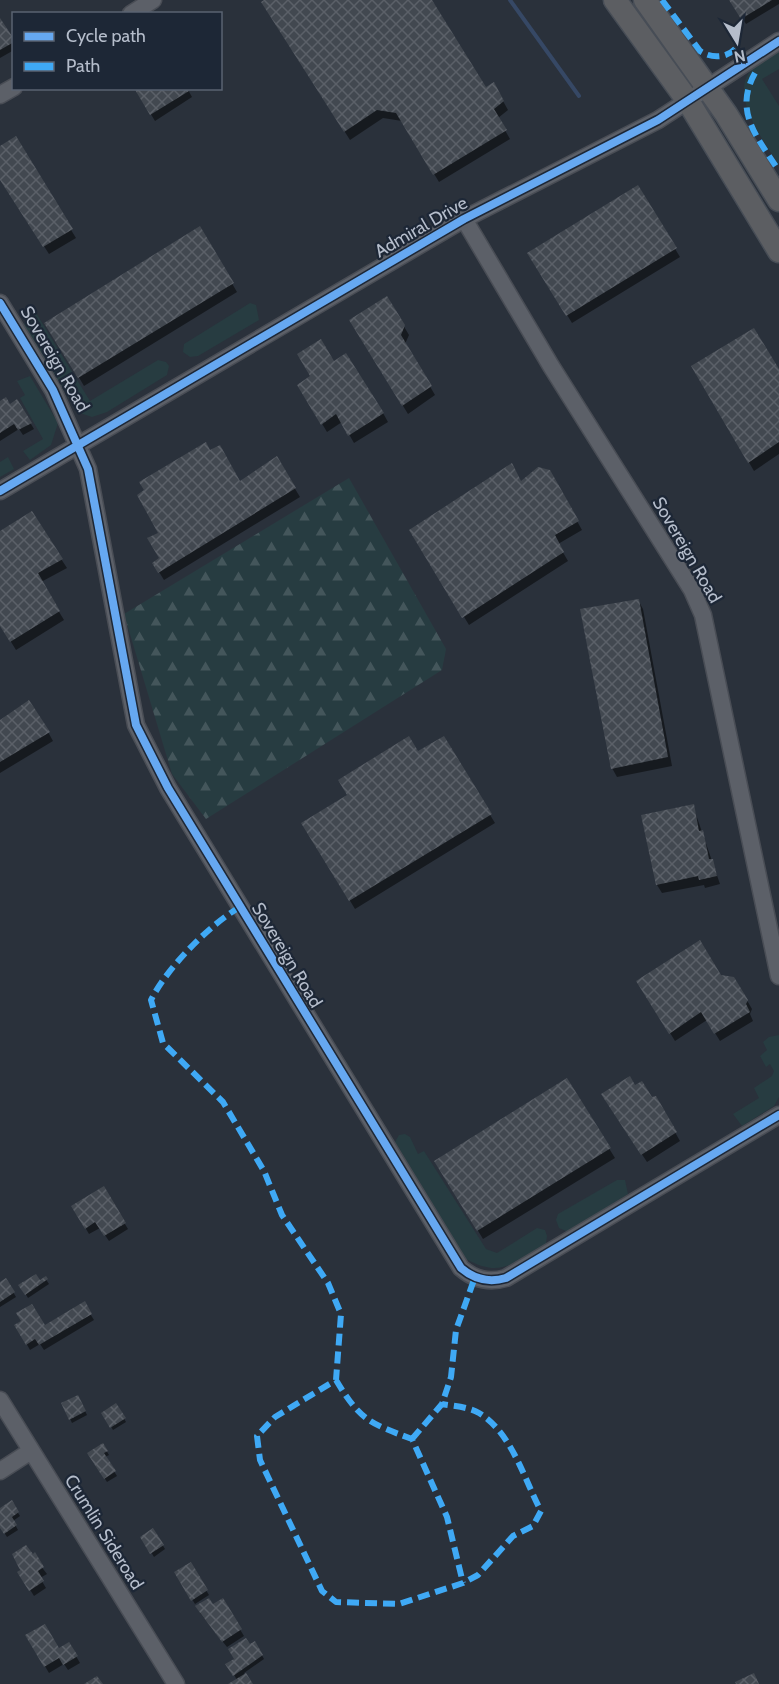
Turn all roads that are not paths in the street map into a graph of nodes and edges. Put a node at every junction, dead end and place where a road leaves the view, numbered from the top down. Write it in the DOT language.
graph roads {
  1 [pos="153,0"];
  2 [pos="615,0"];
  3 [pos="645,0"];
  4 [pos="134,12"];
  5 [pos="779,41"];
  6 [pos="709,88"];
  7 [pos="687,101"];
  8 [pos="779,200"];
  9 [pos="464,219"];
  10 [pos="779,251"];
  11 [pos="0,303"];
  12 [pos="79,443"];
  13 [pos="0,491"];
  14 [pos="779,976"];
  15 [pos="779,1115"];
  16 [pos="0,1400"];
  17 [pos="31,1451"];
  18 [pos="0,1471"];
  19 [pos="176,1684"];
  1 -- 4 [label="street"];
  2 -- 7 [label="highway"];
  3 -- 6 [label="highway"];
  5 -- 6 [label="street, Admiral Drive"];
  6 -- 7 [label="street, Admiral Drive"];
  6 -- 8 [label="highway"];
  7 -- 9 [label="street, Admiral Drive"];
  7 -- 10 [label="highway"];
  9 -- 12 [label="street, Admiral Drive"];
  9 -- 14 [label="street, Sovereign Road"];
  11 -- 12 [label="street, Sovereign Road"];
  12 -- 13 [label="street, Admiral Drive"];
  12 -- 15 [label="street, Sovereign Road"];
  16 -- 17 [label="street, Crumlin Sideroad"];
  17 -- 18 [label="street"];
  17 -- 19 [label="street, Crumlin Sideroad"];
}
